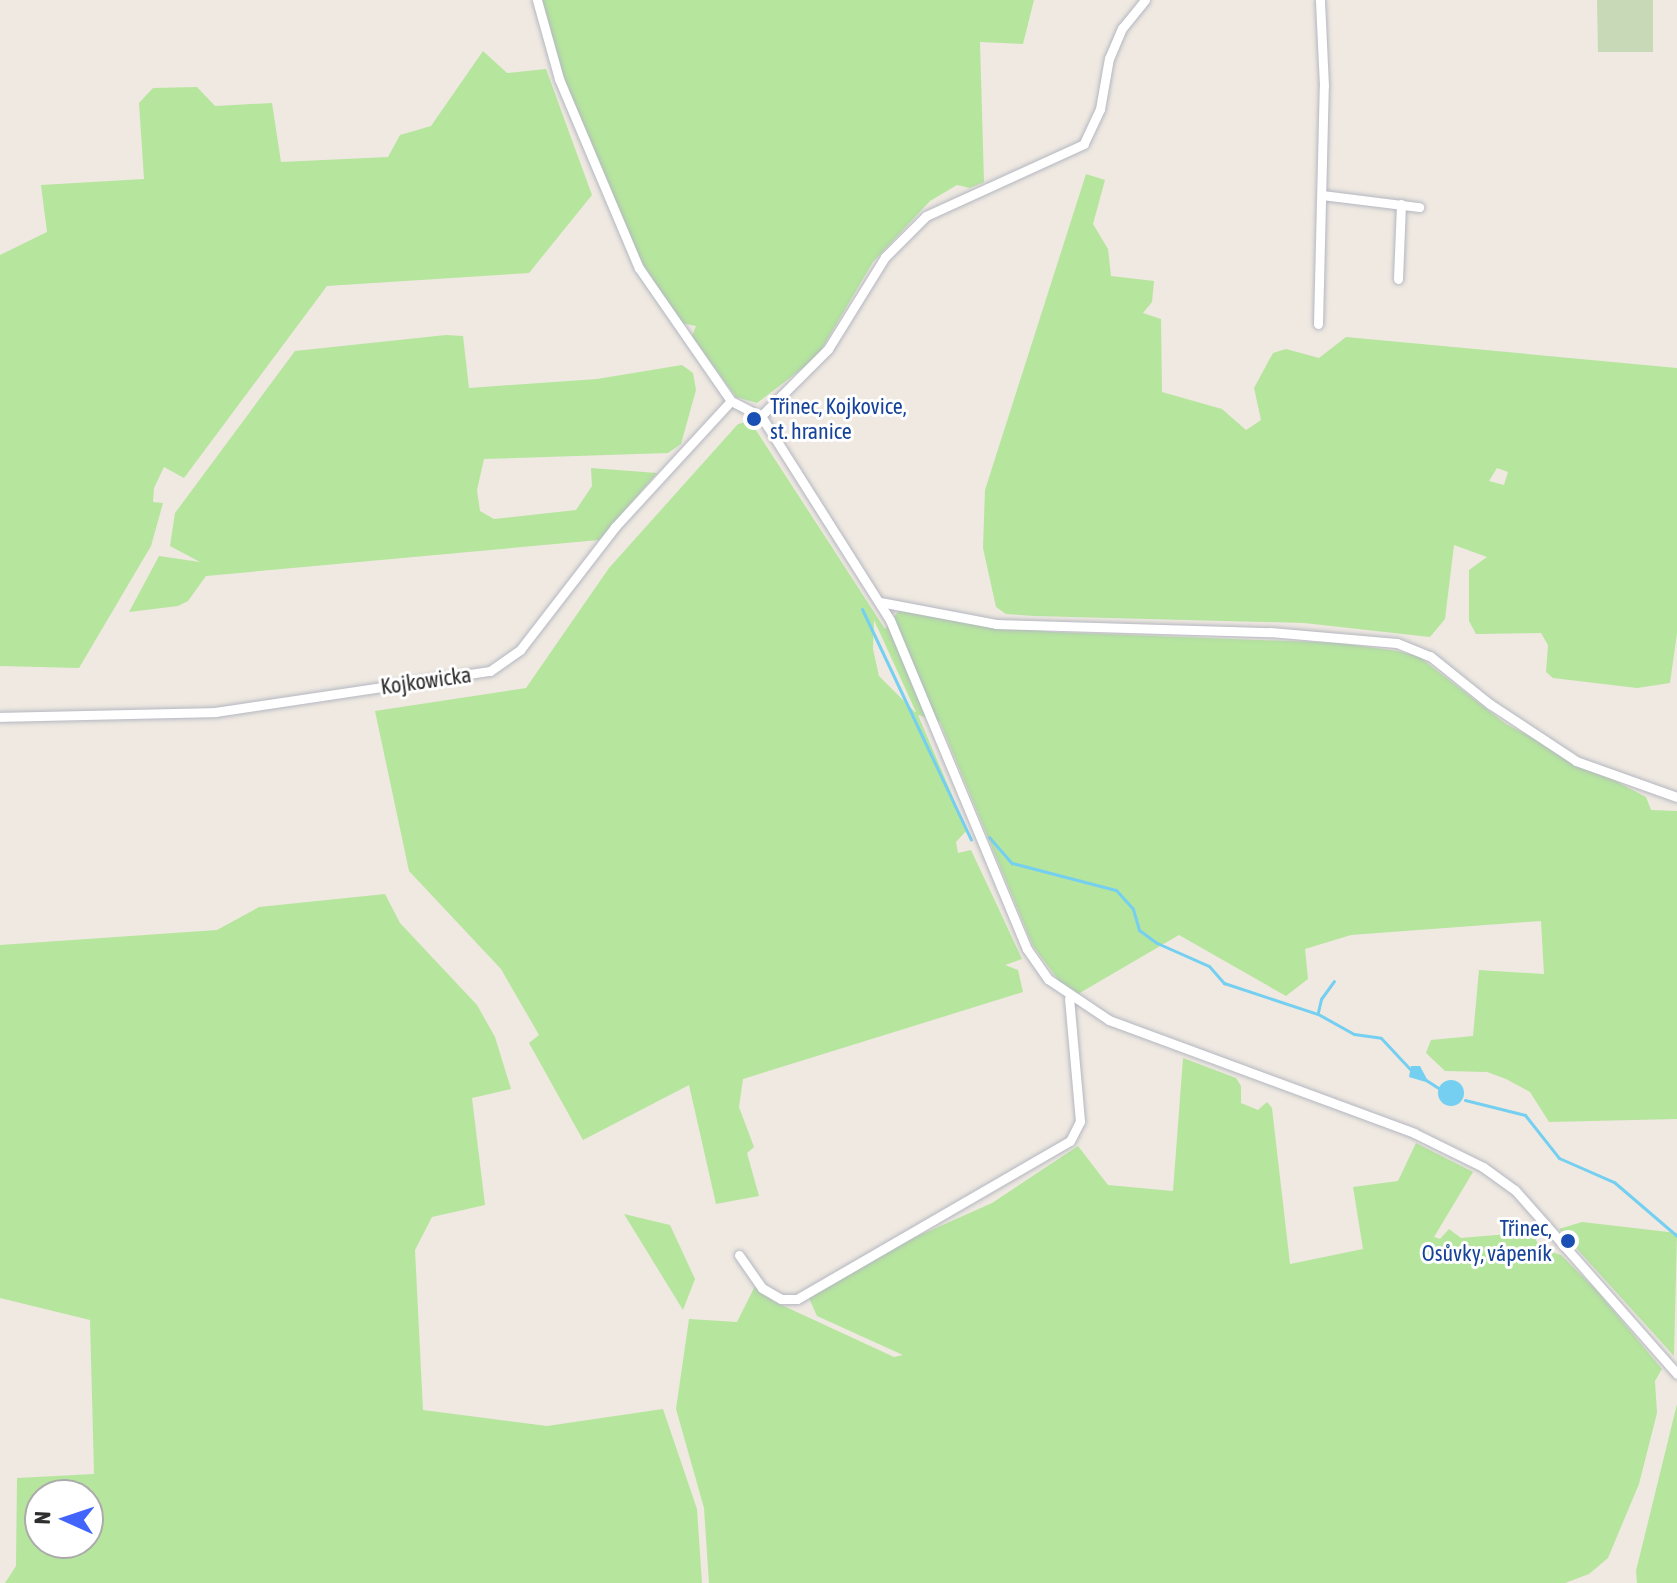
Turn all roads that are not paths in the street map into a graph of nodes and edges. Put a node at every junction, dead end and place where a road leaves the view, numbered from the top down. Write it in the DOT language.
graph roads {
  1 [pos="537,0"];
  2 [pos="1145,0"];
  3 [pos="1320,0"];
  4 [pos="1322,195"];
  5 [pos="1401,204"];
  6 [pos="1419,207"];
  7 [pos="1398,279"];
  8 [pos="1318,324"];
  9 [pos="731,401"];
  10 [pos="761,416"];
  11 [pos="880,602"];
  12 [pos="0,717"];
  13 [pos="1677,797"];
  14 [pos="1069,998"];
  15 [pos="739,1255"];
  16 [pos="1677,1374"];
  1 -- 9 [label="street"];
  2 -- 10 [label="street"];
  3 -- 4 [label="street"];
  4 -- 5 [label="street"];
  4 -- 8 [label="street"];
  5 -- 6 [label="street"];
  5 -- 7 [label="street"];
  9 -- 10 [label="street"];
  9 -- 12 [label="street, Kojkowicka"];
  10 -- 11 [label="street"];
  11 -- 13 [label="street"];
  11 -- 14 [label="street"];
  14 -- 15 [label="street"];
  14 -- 16 [label="street"];
}
